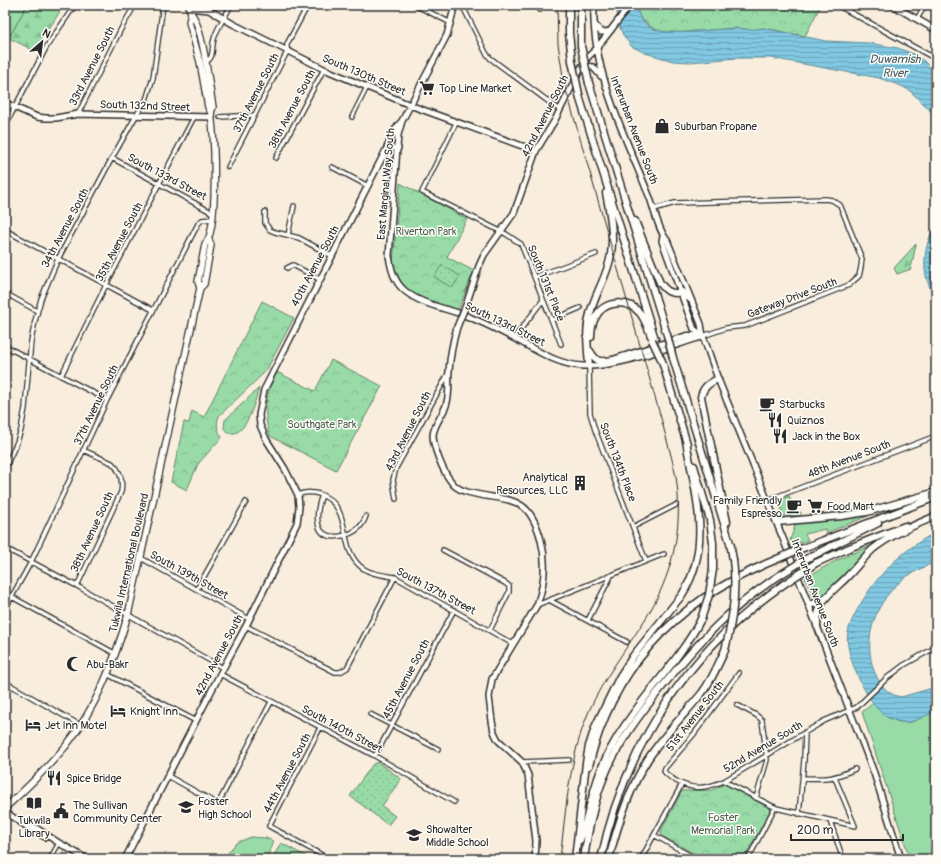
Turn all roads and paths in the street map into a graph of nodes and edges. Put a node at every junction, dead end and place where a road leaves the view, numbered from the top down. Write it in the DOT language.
graph roads {
  1 [pos="75,5"];
  2 [pos="135,5"];
  3 [pos="163,5"];
  4 [pos="231,5"];
  5 [pos="308,5"];
  6 [pos="415,5"];
  7 [pos="456,5"];
  8 [pos="542,5"];
  9 [pos="569,5"];
  10 [pos="581,5"];
  11 [pos="594,5"];
  12 [pos="630,5"];
  13 [pos="837,5"];
  14 [pos="892,5"];
  15 [pos="925,5"];
  16 [pos="189,9"];
  17 [pos="540,10"];
  18 [pos="224,19"];
  19 [pos="917,19"];
  20 [pos="593,22"];
  21 [pos="451,23"];
  22 [pos="612,29"];
  23 [pos="936,30"];
  24 [pos="597,48"];
  25 [pos="287,52"];
  26 [pos="936,60"];
  27 [pos="206,62"];
  28 [pos="324,69"];
  29 [pos="579,72"];
  30 [pos="604,82"];
  31 [pos="367,87"];
  32 [pos="5,103"];
  33 [pos="410,105"];
  34 [pos="15,108"];
  35 [pos="560,110"];
  36 [pos="78,114"];
  37 [pos="211,115"];
  38 [pos="254,115"];
  39 [pos="136,116"];
  40 [pos="194,117"];
  41 [pos="220,117"];
  42 [pos="352,117"];
  43 [pos="402,121"];
  44 [pos="456,123"];
  45 [pos="5,126"];
  46 [pos="398,148"];
  47 [pos="386,150"];
  48 [pos="536,151"];
  49 [pos="112,158"];
  50 [pos="276,158"];
  51 [pos="600,160"];
  52 [pos="228,167"];
  53 [pos="332,167"];
  54 [pos="616,172"];
  55 [pos="159,184"];
  56 [pos="368,186"];
  57 [pos="294,206"];
  58 [pos="654,209"];
  59 [pos="265,212"];
  60 [pos="213,213"];
  61 [pos="212,219"];
  62 [pos="5,230"];
  63 [pos="502,232"];
  64 [pos="288,235"];
  65 [pos="663,236"];
  66 [pos="596,254"];
  67 [pos="332,256"];
  68 [pos="58,259"];
  69 [pos="287,268"];
  70 [pos="535,277"];
  71 [pos="319,279"];
  72 [pos="396,280"];
  73 [pos="106,285"];
  74 [pos="682,292"];
  75 [pos="5,293"];
  76 [pos="690,299"];
  77 [pos="543,300"];
  78 [pos="580,308"];
  79 [pos="153,310"];
  80 [pos="38,311"];
  81 [pos="552,320"];
  82 [pos="703,336"];
  83 [pos="514,338"];
  84 [pos="654,339"];
  85 [pos="561,344"];
  86 [pos="5,346"];
  87 [pos="590,351"];
  88 [pos="30,359"];
  89 [pos="589,366"];
  90 [pos="448,373"];
  91 [pos="61,376"];
  92 [pos="718,379"];
  93 [pos="107,400"];
  94 [pos="936,436"];
  95 [pos="686,441"];
  96 [pos="83,450"];
  97 [pos="277,458"];
  98 [pos="5,468"];
  99 [pos="936,492"];
  100 [pos="298,495"];
  101 [pos="322,495"];
  102 [pos="936,497"];
  103 [pos="396,499"];
  104 [pos="768,500"];
  105 [pos="246,502"];
  106 [pos="920,504"];
  107 [pos="676,505"];
  108 [pos="936,515"];
  109 [pos="366,516"];
  110 [pos="777,522"];
  111 [pos="633,527"];
  112 [pos="346,535"];
  113 [pos="731,546"];
  114 [pos="5,548"];
  115 [pos="443,550"];
  116 [pos="664,554"];
  117 [pos="141,558"];
  118 [pos="646,561"];
  119 [pos="31,562"];
  120 [pos="611,576"];
  121 [pos="395,577"];
  122 [pos="77,586"];
  123 [pos="197,589"];
  124 [pos="12,597"];
  125 [pos="551,600"];
  126 [pos="822,601"];
  127 [pos="536,605"];
  128 [pos="809,605"];
  129 [pos="5,609"];
  130 [pos="454,610"];
  131 [pos="128,615"];
  132 [pos="249,619"];
  133 [pos="588,620"];
  134 [pos="246,626"];
  135 [pos="817,626"];
  136 [pos="490,630"];
  137 [pos="627,642"];
  138 [pos="513,644"];
  139 [pos="936,647"];
  140 [pos="116,654"];
  141 [pos="223,668"];
  142 [pos="739,673"];
  143 [pos="107,674"];
  144 [pos="220,674"];
  145 [pos="5,682"];
  146 [pos="271,702"];
  147 [pos="737,705"];
  148 [pos="850,711"];
  149 [pos="370,714"];
  150 [pos="196,721"];
  151 [pos="80,725"];
  152 [pos="391,725"];
  153 [pos="320,728"];
  154 [pos="805,732"];
  155 [pos="438,749"];
  156 [pos="766,755"];
  157 [pos="375,756"];
  158 [pos="569,760"];
  159 [pos="522,762"];
  160 [pos="855,769"];
  161 [pos="168,776"];
  162 [pos="803,778"];
  163 [pos="835,778"];
  164 [pos="724,781"];
  165 [pos="682,784"];
  166 [pos="584,789"];
  167 [pos="756,798"];
  168 [pos="454,802"];
  169 [pos="775,807"];
  170 [pos="5,808"];
  171 [pos="5,812"];
  172 [pos="799,814"];
  173 [pos="830,820"];
  174 [pos="654,835"];
  175 [pos="59,843"];
  176 [pos="577,845"];
  177 [pos="50,859"];
  178 [pos="87,859"];
  179 [pos="125,859"];
  180 [pos="329,859"];
  181 [pos="535,859"];
  182 [pos="575,859"];
  183 [pos="584,859"];
  184 [pos="602,859"];
  185 [pos="609,859"];
  186 [pos="640,859"];
  187 [pos="696,859"];
  188 [pos="748,859"];
  189 [pos="843,859"];
  190 [pos="901,859"];
  1 -- 34 [label="street"];
  2 -- 36 [label="street, 33rd Avenue South"];
  3 -- 39 [label="street, 34th Avenue South"];
  4 -- 18 [label="street"];
  5 -- 25 [label="street, 37th Avenue South"];
  6 -- 21 [label="street"];
  7 -- 21 [label="street, East Marginal Way South"];
  7 -- 35 [label="street"];
  8 -- 17 [label="street"];
  9 -- 51 [label="highway, bridge"];
  10 -- 54 [label="highway, bridge"];
  11 -- 20 [label="street, Interurban Avenue South"];
  12 -- 22 [label="street, 42nd Avenue South"];
  13 -- 26 [label="street"];
  14 -- 19 [label="street"];
  15 -- 19 [label="street"];
  16 -- 18 [label="street, South 130th Street"];
  16 -- 27 [label="main road, Tukwila International Boulevard"];
  16 -- 37 [label="main road, Tukwila International Boulevard"];
  18 -- 25 [label="street, South 130th Street"];
  18 -- 27 [label="street"];
  19 -- 23 [label="street"];
  20 -- 22 [label="street"];
  20 -- 24 [label="street, Interurban Avenue South"];
  21 -- 33 [label="street, East Marginal Way South"];
  22 -- 24 [label="street, 42nd Avenue South"];
  24 -- 29 [label="street, 42nd Avenue South"];
  24 -- 30 [label="street, Interurban Avenue South"];
  25 -- 28 [label="street, South 130th Street"];
  25 -- 38 [label="street, 37th Avenue South"];
  27 -- 37 [label="main road, Tukwila International Boulevard"];
  28 -- 31 [label="street, South 130th Street"];
  28 -- 50 [label="street, 38th Avenue South"];
  29 -- 30 [label="street"];
  29 -- 35 [label="street, 42nd Avenue South"];
  30 -- 58 [label="street, Interurban Avenue South"];
  31 -- 33 [label="street, South 130th Street"];
  31 -- 42 [label="street"];
  32 -- 34 [label="street"];
  33 -- 43 [label="street, East Marginal Way South"];
  33 -- 44 [label="street, South 130th Street"];
  34 -- 36 [label="street"];
  34 -- 45 [label="street"];
  35 -- 48 [label="street, 42nd Avenue South"];
  36 -- 39 [label="street, South 132nd Street"];
  37 -- 40 [label="street, South 132nd Street"];
  37 -- 60 [label="main road, Tukwila International Boulevard"];
  38 -- 41 [label="street"];
  38 -- 52 [label="street, 37th Avenue South"];
  39 -- 40 [label="street, South 132nd Street"];
  39 -- 49 [label="street, 34th Avenue South"];
  40 -- 55 [label="street, 35th Avenue South"];
  43 -- 46 [label="street, East Marginal Way South"];
  43 -- 47 [label="street, 40th Avenue South"];
  44 -- 48 [label="street, South 130th Street"];
  44 -- 63 [label="street, South 131st Place"];
  46 -- 47 [label="street"];
  46 -- 72 [label="street, East Marginal Way South"];
  47 -- 56 [label="street, 40th Avenue South"];
  48 -- 63 [label="street, 42nd Avenue South"];
  49 -- 55 [label="street, South 133rd Street"];
  49 -- 68 [label="street, 34th Avenue South"];
  51 -- 84 [label="highway"];
  51 -- 89 [label="highway"];
  53 -- 56 [label="street"];
  54 -- 74 [label="highway"];
  54 -- 113 [label="highway, bridge"];
  55 -- 60 [label="street, South 133rd Street"];
  55 -- 73 [label="street, 35th Avenue South"];
  56 -- 67 [label="street, 40th Avenue South"];
  57 -- 64 [label="street"];
  58 -- 65 [label="street, Interurban Avenue South"];
  58 -- 82 [label="street, Gateway Drive South"];
  59 -- 64 [label="street"];
  60 -- 61 [label="main road, Tukwila International Boulevard"];
  61 -- 79 [label="street, 37th Avenue South"];
  61 -- 117 [label="main road, Tukwila International Boulevard"];
  62 -- 68 [label="street"];
  63 -- 70 [label="street, South 131st Place"];
  63 -- 90 [label="street, 42nd Avenue South, bridge"];
  64 -- 67 [label="street"];
  65 -- 74 [label="street, Interurban Avenue South"];
  65 -- 76 [label="street, Interurban Avenue South"];
  66 -- 70 [label="street"];
  67 -- 71 [label="street, 40th Avenue South"];
  68 -- 73 [label="street"];
  68 -- 80 [label="street, 34th Avenue South"];
  69 -- 71 [label="street"];
  70 -- 77 [label="street, South 131st Place"];
  71 -- 97 [label="street, 40th Avenue South"];
  72 -- 83 [label="street, South 133rd Street"];
  73 -- 79 [label="street"];
  73 -- 91 [label="street, 35th Avenue South"];
  74 -- 76 [label="highway"];
  74 -- 82 [label="street, Interurban Avenue South"];
  75 -- 80 [label="street"];
  76 -- 82 [label="street, Interurban Avenue South"];
  77 -- 81 [label="street, South 131st Place"];
  77 -- 83 [label="street"];
  78 -- 81 [label="street"];
  79 -- 93 [label="street, 37th Avenue South"];
  80 -- 88 [label="street, 34th Avenue South"];
  81 -- 85 [label="street, South 131st Place"];
  82 -- 87 [label="highway"];
  82 -- 89 [label="street, Gateway Drive South"];
  82 -- 92 [label="street, Interurban Avenue South"];
  83 -- 89 [label="street, South 133rd Street"];
  84 -- 87 [label="highway"];
  84 -- 95 [label="highway, bridge"];
  86 -- 88 [label="street"];
  87 -- 89 [label="highway"];
  88 -- 91 [label="street"];
  88 -- 98 [label="street, 34th Avenue South"];
  89 -- 111 [label="street, South 134th Place"];
  90 -- 103 [label="street, 43rd Avenue South"];
  90 -- 127 [label="street, 42nd Avenue South"];
  91 -- 93 [label="street"];
  92 -- 104 [label="street, Interurban Avenue South"];
  92 -- 113 [label="highway"];
  93 -- 96 [label="street, 37th Avenue South"];
  94 -- 104 [label="street, 48th Avenue South"];
  95 -- 166 [label="highway"];
  95 -- 176 [label="highway, bridge"];
  96 -- 119 [label="street, 37th Avenue South"];
  96 -- 122 [label="street, 38th Avenue South"];
  97 -- 100 [label="street, 42nd Avenue South"];
  99 -- 110 [label="highway"];
  100 -- 101 [label="street"];
  100 -- 132 [label="street, 42nd Avenue South"];
  101 -- 112 [label="street, South 137th Street"];
  101 -- 112 [label="street"];
  102 -- 106 [label="highway"];
  104 -- 110 [label="street, Interurban Avenue South"];
  105 -- 123 [label="street"];
  106 -- 166 [label="highway, bridge"];
  106 -- 183 [label="highway, bridge"];
  107 -- 111 [label="street"];
  108 -- 126 [label="highway"];
  108 -- 184 [label="highway, bridge"];
  109 -- 112 [label="street"];
  110 -- 128 [label="street, Interurban Avenue South"];
  111 -- 118 [label="street, South 134th Place"];
  112 -- 121 [label="street, South 137th Street"];
  113 -- 185 [label="highway, bridge"];
  114 -- 119 [label="street"];
  115 -- 136 [label="street"];
  116 -- 118 [label="street"];
  117 -- 123 [label="street, South 139th Street"];
  117 -- 131 [label="main road, Tukwila International Boulevard"];
  118 -- 120 [label="street"];
  119 -- 122 [label="street"];
  119 -- 124 [label="street, 37th Avenue South"];
  120 -- 125 [label="street"];
  120 -- 133 [label="street"];
  121 -- 130 [label="street, South 137th Street"];
  121 -- 134 [label="street"];
  122 -- 131 [label="street"];
  123 -- 132 [label="street, South 139th Street"];
  124 -- 129 [label="street, 37th Avenue South"];
  124 -- 140 [label="street"];
  125 -- 127 [label="street"];
  125 -- 133 [label="street"];
  126 -- 128 [label="highway"];
  126 -- 135 [label="highway"];
  127 -- 138 [label="street, 42nd Avenue South"];
  128 -- 135 [label="street, Interurban Avenue South"];
  130 -- 136 [label="street, South 137th Street"];
  130 -- 152 [label="street, 45th Avenue South"];
  131 -- 140 [label="main road, Tukwila International Boulevard"];
  131 -- 141 [label="street"];
  132 -- 134 [label="street, 42nd Avenue South"];
  133 -- 137 [label="street"];
  134 -- 141 [label="street, 42nd Avenue South"];
  135 -- 148 [label="street, Interurban Avenue South"];
  136 -- 138 [label="street, South 137th Street"];
  138 -- 159 [label="street, 42nd Avenue South"];
  139 -- 148 [label="street, 52nd Avenue South"];
  140 -- 143 [label="main road, Tukwila International Boulevard"];
  141 -- 144 [label="street, 42nd Avenue South"];
  142 -- 165 [label="street, 51st Avenue South"];
  143 -- 150 [label="street"];
  143 -- 151 [label="main road, Tukwila International Boulevard"];
  144 -- 146 [label="street, South 140th Street"];
  144 -- 150 [label="street, 42nd Avenue South"];
  145 -- 151 [label="street"];
  146 -- 153 [label="street, South 140th Street"];
  146 -- 161 [label="street"];
  147 -- 156 [label="street"];
  148 -- 154 [label="street, 52nd Avenue South"];
  148 -- 190 [label="street, Interurban Avenue South"];
  149 -- 152 [label="street"];
  150 -- 161 [label="street, 42nd Avenue South"];
  151 -- 170 [label="main road, Tukwila International Boulevard"];
  152 -- 155 [label="street"];
  152 -- 157 [label="street, 45th Avenue South"];
  153 -- 157 [label="street, South 140th Street"];
  153 -- 180 [label="street, 44th Avenue South"];
  154 -- 156 [label="street, 52nd Avenue South"];
  154 -- 162 [label="street"];
  156 -- 164 [label="street, 52nd Avenue South"];
  156 -- 167 [label="street"];
  157 -- 168 [label="street, South 140th Street"];
  158 -- 159 [label="street"];
  159 -- 181 [label="street"];
  160 -- 163 [label="street"];
  161 -- 179 [label="street, 42nd Avenue South"];
  162 -- 163 [label="street"];
  162 -- 172 [label="street"];
  163 -- 173 [label="street"];
  164 -- 165 [label="street, 52nd Avenue South"];
  164 -- 167 [label="street"];
  165 -- 174 [label="street"];
  166 -- 176 [label="highway"];
  167 -- 169 [label="street"];
  169 -- 172 [label="street"];
  169 -- 188 [label="street"];
  171 -- 175 [label="street"];
  172 -- 173 [label="street"];
  173 -- 189 [label="street"];
  174 -- 186 [label="street"];
  174 -- 187 [label="street"];
  175 -- 177 [label="street"];
  175 -- 178 [label="street"];
  176 -- 182 [label="highway"];
}
